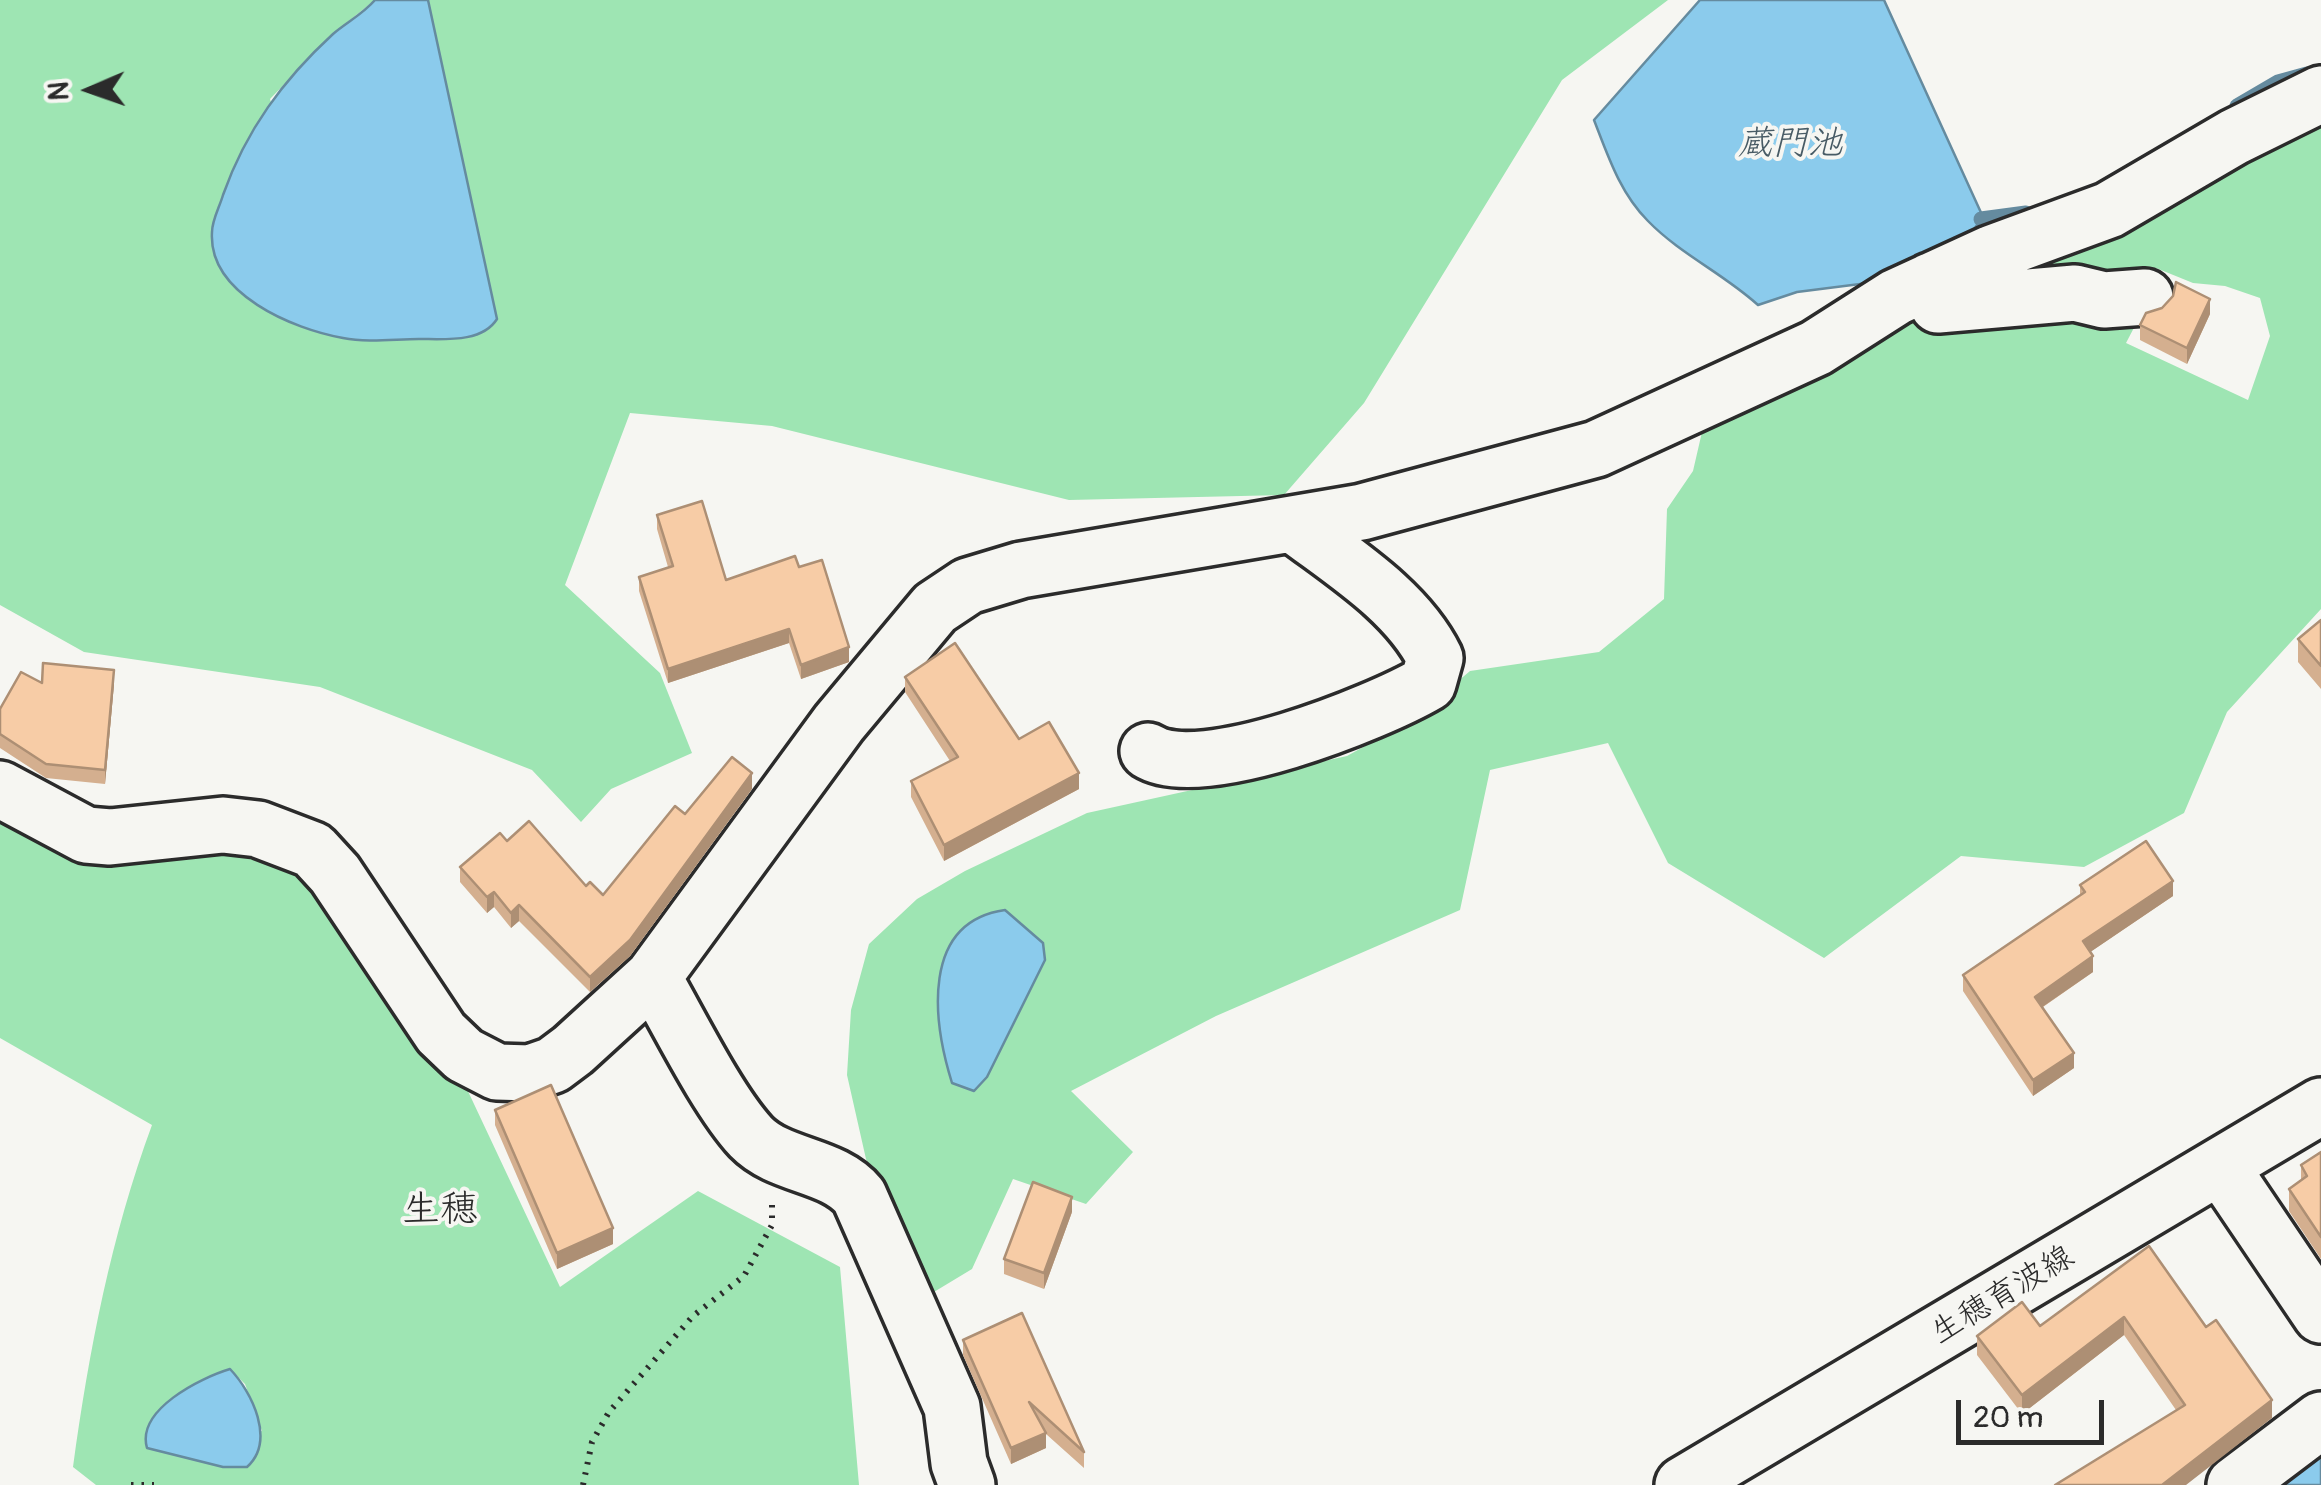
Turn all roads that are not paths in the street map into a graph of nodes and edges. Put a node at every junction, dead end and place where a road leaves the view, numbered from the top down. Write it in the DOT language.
graph roads {
  1 [pos="2321,94"];
  2 [pos="1930,281"];
  3 [pos="2145,297"];
  4 [pos="1294,524"];
  5 [pos="1148,751"];
  6 [pos="0,789"];
  7 [pos="653,977"];
  8 [pos="2321,1106"];
  9 [pos="2221,1168"];
  10 [pos="2321,1315"];
  11 [pos="2321,1420"];
  12 [pos="967,1485"];
  13 [pos="1684,1485"];
  14 [pos="2235,1485"];
  1 -- 2 [label="street"];
  2 -- 3 [label="street"];
  2 -- 4 [label="street"];
  4 -- 5 [label="street"];
  4 -- 7 [label="street"];
  6 -- 7 [label="street"];
  7 -- 12 [label="street"];
  8 -- 9 [label="street, 生穂育波線"];
  9 -- 10 [label="street"];
  9 -- 13 [label="street, 生穂育波線"];
  11 -- 14 [label="street"];
}
